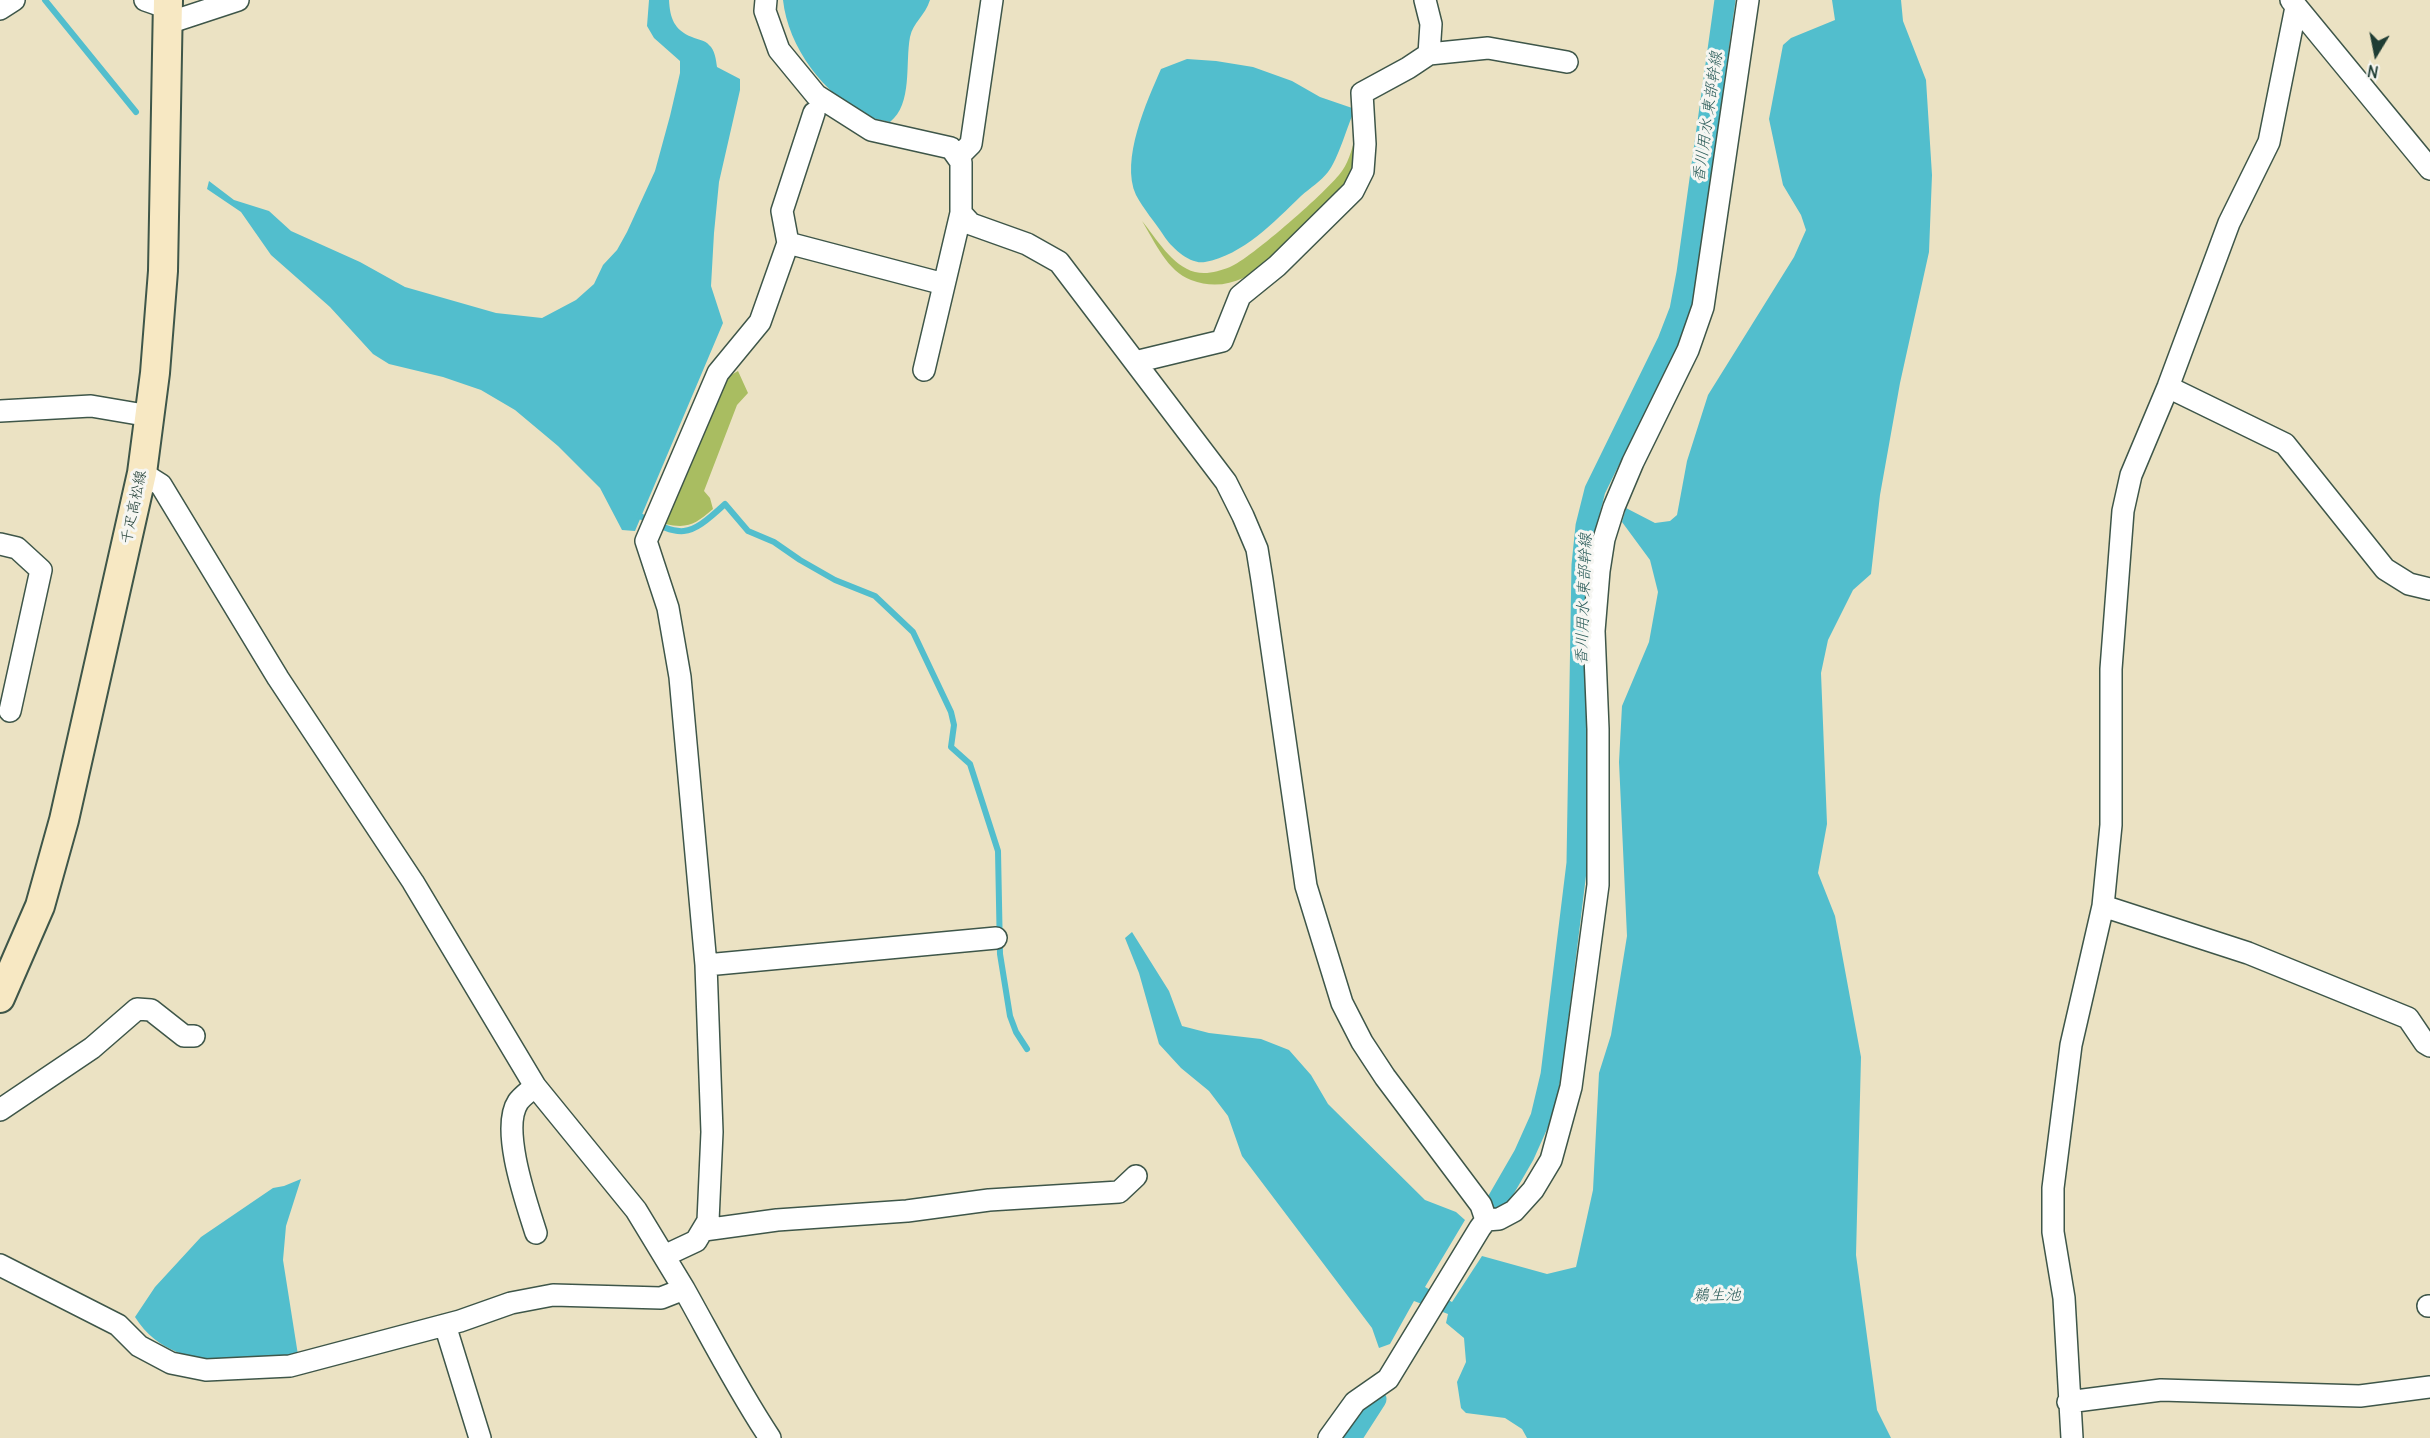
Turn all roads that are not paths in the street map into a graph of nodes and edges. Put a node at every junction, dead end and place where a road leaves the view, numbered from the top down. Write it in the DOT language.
graph roads {
  1 [pos="14,0"];
  2 [pos="238,0"];
  3 [pos="766,0"];
  4 [pos="992,0"];
  5 [pos="1425,0"];
  6 [pos="1748,0"];
  7 [pos="2293,4"];
  8 [pos="162,8"];
  9 [pos="0,9"];
  10 [pos="779,50"];
  11 [pos="1429,54"];
  12 [pos="1567,62"];
  13 [pos="814,113"];
  14 [pos="894,135"];
  15 [pos="958,157"];
  16 [pos="2430,169"];
  17 [pos="961,213"];
  18 [pos="788,243"];
  19 [pos="944,284"];
  20 [pos="1135,362"];
  21 [pos="924,370"];
  22 [pos="2168,387"];
  23 [pos="0,411"];
  24 [pos="150,416"];
  25 [pos="142,473"];
  26 [pos="0,544"];
  27 [pos="2430,589"];
  28 [pos="8,696"];
  29 [pos="2103,906"];
  30 [pos="996,938"];
  31 [pos="706,965"];
  32 [pos="0,998"];
  33 [pos="194,1036"];
  34 [pos="2430,1046"];
  35 [pos="535,1086"];
  36 [pos="0,1110"];
  37 [pos="1136,1176"];
  38 [pos="1483,1224"];
  39 [pos="704,1230"];
  40 [pos="536,1233"];
  41 [pos="664,1256"];
  42 [pos="0,1265"];
  43 [pos="684,1289"];
  44 [pos="446,1325"];
  45 [pos="2430,1387"];
  46 [pos="2068,1402"];
  47 [pos="480,1438"];
  48 [pos="770,1438"];
  49 [pos="1329,1438"];
  50 [pos="2072,1438"];
  1 -- 9 [label="street"];
  2 -- 8 [label="street"];
  3 -- 10 [label="street"];
  4 -- 15 [label="street"];
  5 -- 11 [label="street"];
  6 -- 38 [label="street"];
  7 -- 16 [label="street"];
  7 -- 22 [label="street"];
  8 -- 24 [label="main road, 千疋高松線"];
  10 -- 13 [label="street"];
  10 -- 14 [label="street"];
  11 -- 12 [label="street"];
  11 -- 20 [label="street"];
  13 -- 14 [label="street"];
  13 -- 18 [label="street"];
  14 -- 15 [label="street"];
  15 -- 17 [label="street"];
  17 -- 19 [label="street"];
  17 -- 20 [label="street"];
  18 -- 19 [label="street"];
  18 -- 31 [label="street"];
  19 -- 21 [label="street"];
  20 -- 38 [label="street"];
  22 -- 27 [label="street"];
  22 -- 29 [label="street"];
  23 -- 24 [label="street"];
  24 -- 25 [label="main road, 千疋高松線"];
  25 -- 32 [label="main road, 千疋高松線"];
  25 -- 35 [label="street"];
  26 -- 28 [label="street"];
  29 -- 34 [label="street"];
  29 -- 46 [label="street"];
  30 -- 31 [label="street"];
  31 -- 39 [label="street"];
  33 -- 36 [label="street"];
  35 -- 40 [label="street"];
  35 -- 41 [label="street"];
  37 -- 39 [label="street"];
  38 -- 49 [label="street"];
  39 -- 41 [label="street"];
  41 -- 43 [label="street"];
  42 -- 44 [label="street"];
  43 -- 44 [label="street"];
  43 -- 48 [label="street"];
  44 -- 47 [label="street"];
  45 -- 46 [label="street"];
  46 -- 50 [label="street"];
}
